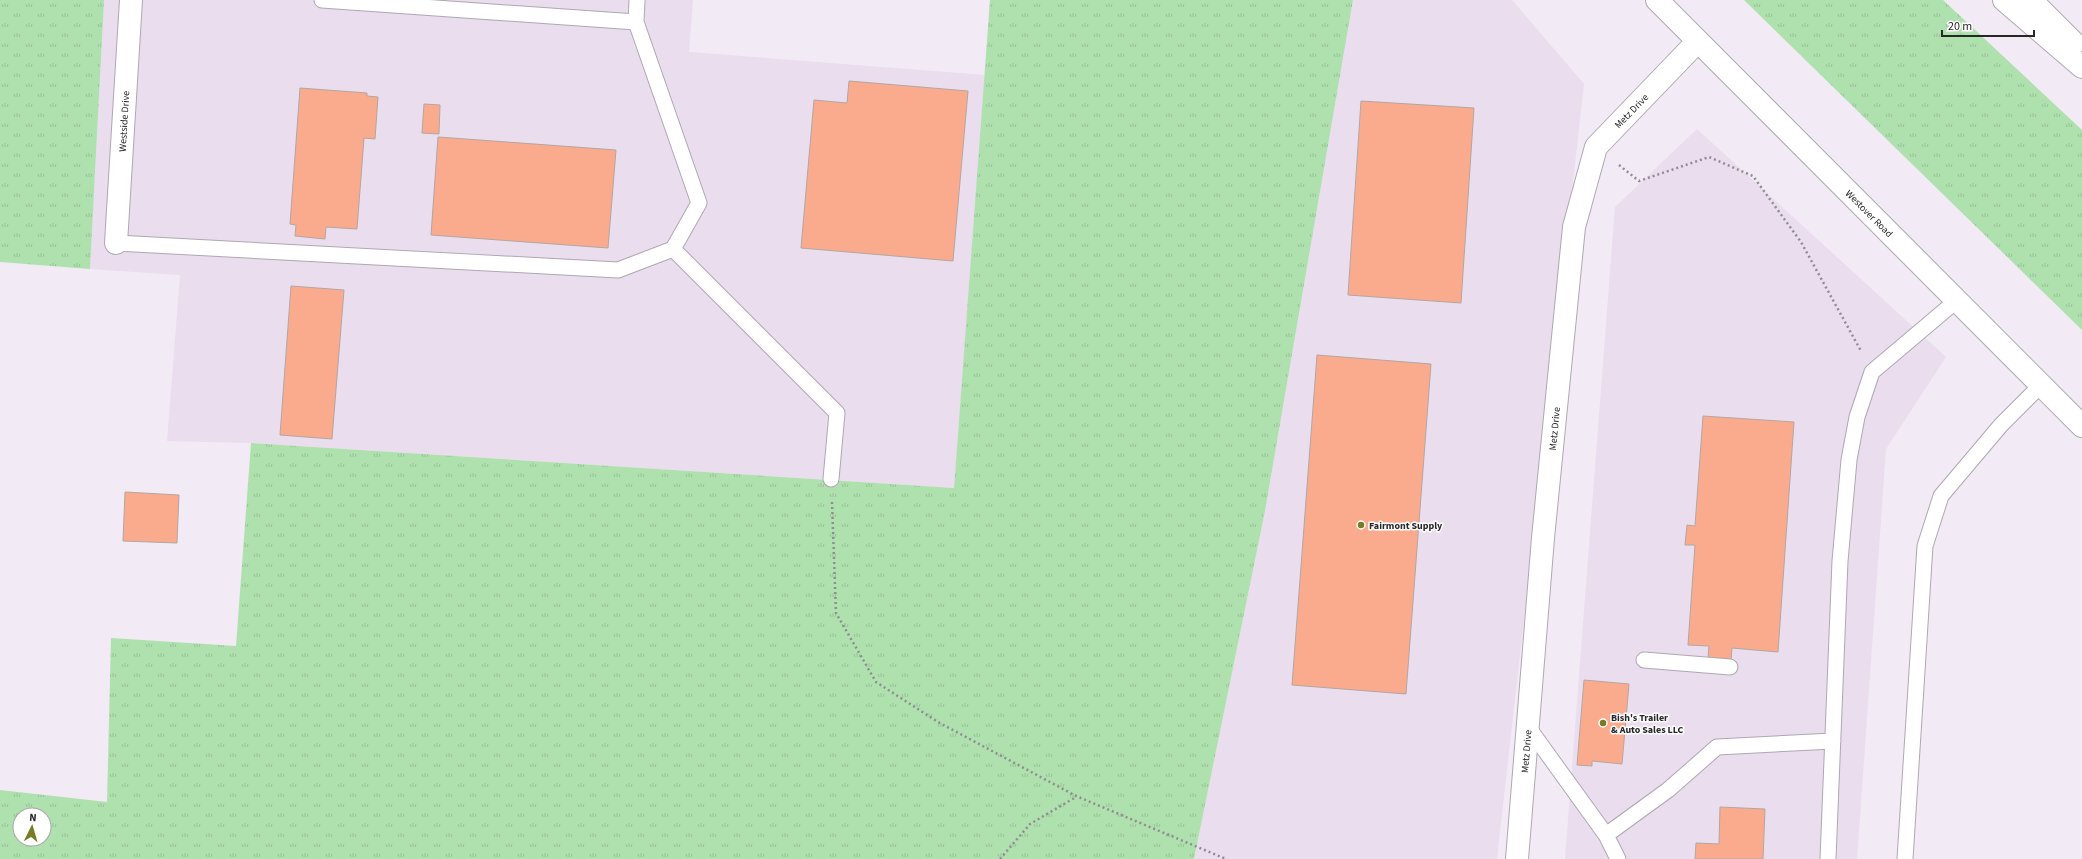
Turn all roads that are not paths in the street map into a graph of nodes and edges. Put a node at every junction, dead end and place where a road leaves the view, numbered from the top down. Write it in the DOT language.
graph roads {
  1 [pos="131,0"];
  2 [pos="322,0"];
  3 [pos="637,0"];
  4 [pos="1656,0"];
  5 [pos="2004,0"];
  6 [pos="2031,0"];
  7 [pos="636,22"];
  8 [pos="1697,42"];
  9 [pos="2082,50"];
  10 [pos="2082,67"];
  11 [pos="116,243"];
  12 [pos="673,249"];
  13 [pos="1956,301"];
  14 [pos="2040,386"];
  15 [pos="2082,426"];
  16 [pos="830,479"];
  17 [pos="1644,660"];
  18 [pos="1730,666"];
  19 [pos="1528,727"];
  20 [pos="1833,741"];
  21 [pos="1606,835"];
  22 [pos="1517,859"];
  23 [pos="1618,859"];
  24 [pos="1828,859"];
  25 [pos="1905,859"];
  1 -- 11 [label="main road, Westside Drive"];
  2 -- 7 [label="lane"];
  3 -- 7 [label="lane"];
  4 -- 8 [label="main road, Westover Road"];
  5 -- 10 [label="main road"];
  6 -- 9 [label="main road"];
  7 -- 12 [label="lane"];
  8 -- 13 [label="main road, Westover Road"];
  8 -- 19 [label="main road, Metz Drive"];
  11 -- 12 [label="lane"];
  12 -- 16 [label="lane"];
  13 -- 14 [label="main road, Westover Road"];
  13 -- 20 [label="lane"];
  14 -- 15 [label="main road, Westover Road"];
  14 -- 25 [label="lane"];
  17 -- 18 [label="lane"];
  19 -- 21 [label="lane"];
  19 -- 22 [label="main road, Metz Drive"];
  20 -- 21 [label="lane"];
  20 -- 24 [label="lane"];
  21 -- 23 [label="lane"];
}
